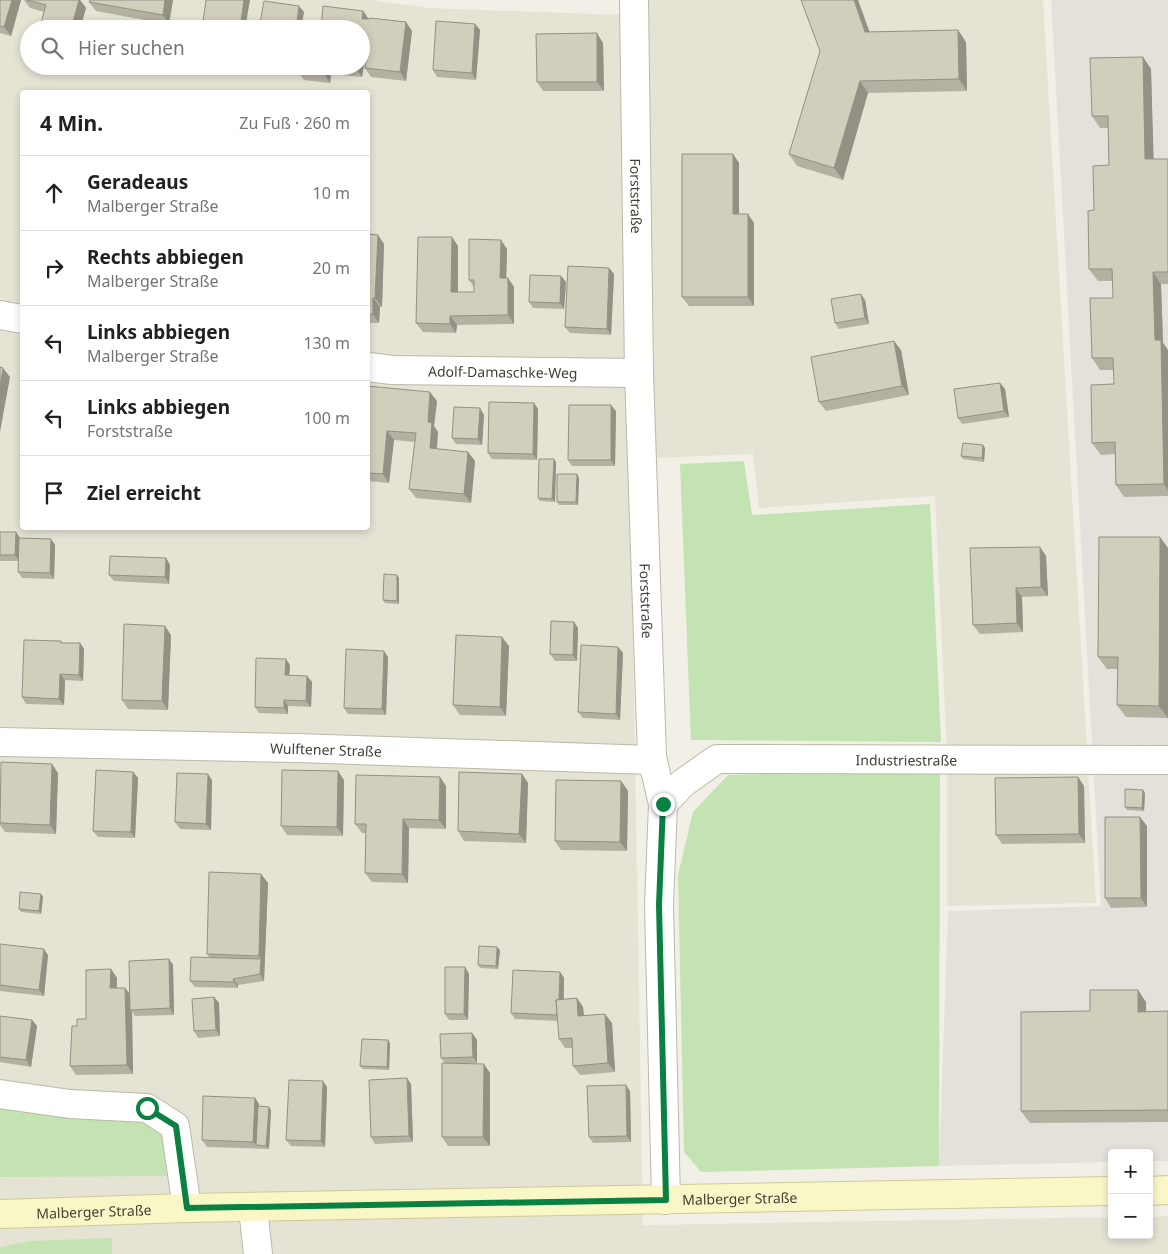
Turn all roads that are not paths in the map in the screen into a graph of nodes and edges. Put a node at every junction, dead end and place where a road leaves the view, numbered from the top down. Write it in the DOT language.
graph roads {
  1 [pos="634,0"];
  2 [pos="0,315"];
  3 [pos="20,319"];
  4 [pos="370,367"];
  5 [pos="639,373"];
  6 [pos="0,742"];
  7 [pos="652,760"];
  8 [pos="1168,760"];
  9 [pos="663,804"];
  10 [pos="0,1094"];
  11 [pos="1168,1190"];
  12 [pos="1108,1191"];
  13 [pos="1153,1191"];
  14 [pos="666,1200"];
  15 [pos="187,1208"];
  16 [pos="252,1208"];
  17 [pos="7,1216"];
  18 [pos="258,1254"];
  1 -- 5 [label="street, Forststraße"];
  2 -- 3 [label="street"];
  4 -- 5 [label="street, Adolf-Damaschke-Weg"];
  5 -- 7 [label="street, Forststraße"];
  6 -- 7 [label="street, Wulftener Straße"];
  7 -- 9 [label="street, Forststraße"];
  8 -- 9 [label="street, Industriestraße"];
  9 -- 14 [label="street, Forststraße"];
  10 -- 15 [label="street"];
  11 -- 13 [label="street"];
  12 -- 14 [label="street, Malberger Straße"];
  14 -- 16 [label="street, Malberger Straße"];
  15 -- 16 [label="street, Malberger Straße"];
  15 -- 17 [label="street, Malberger Straße"];
  16 -- 18 [label="street"];
}
